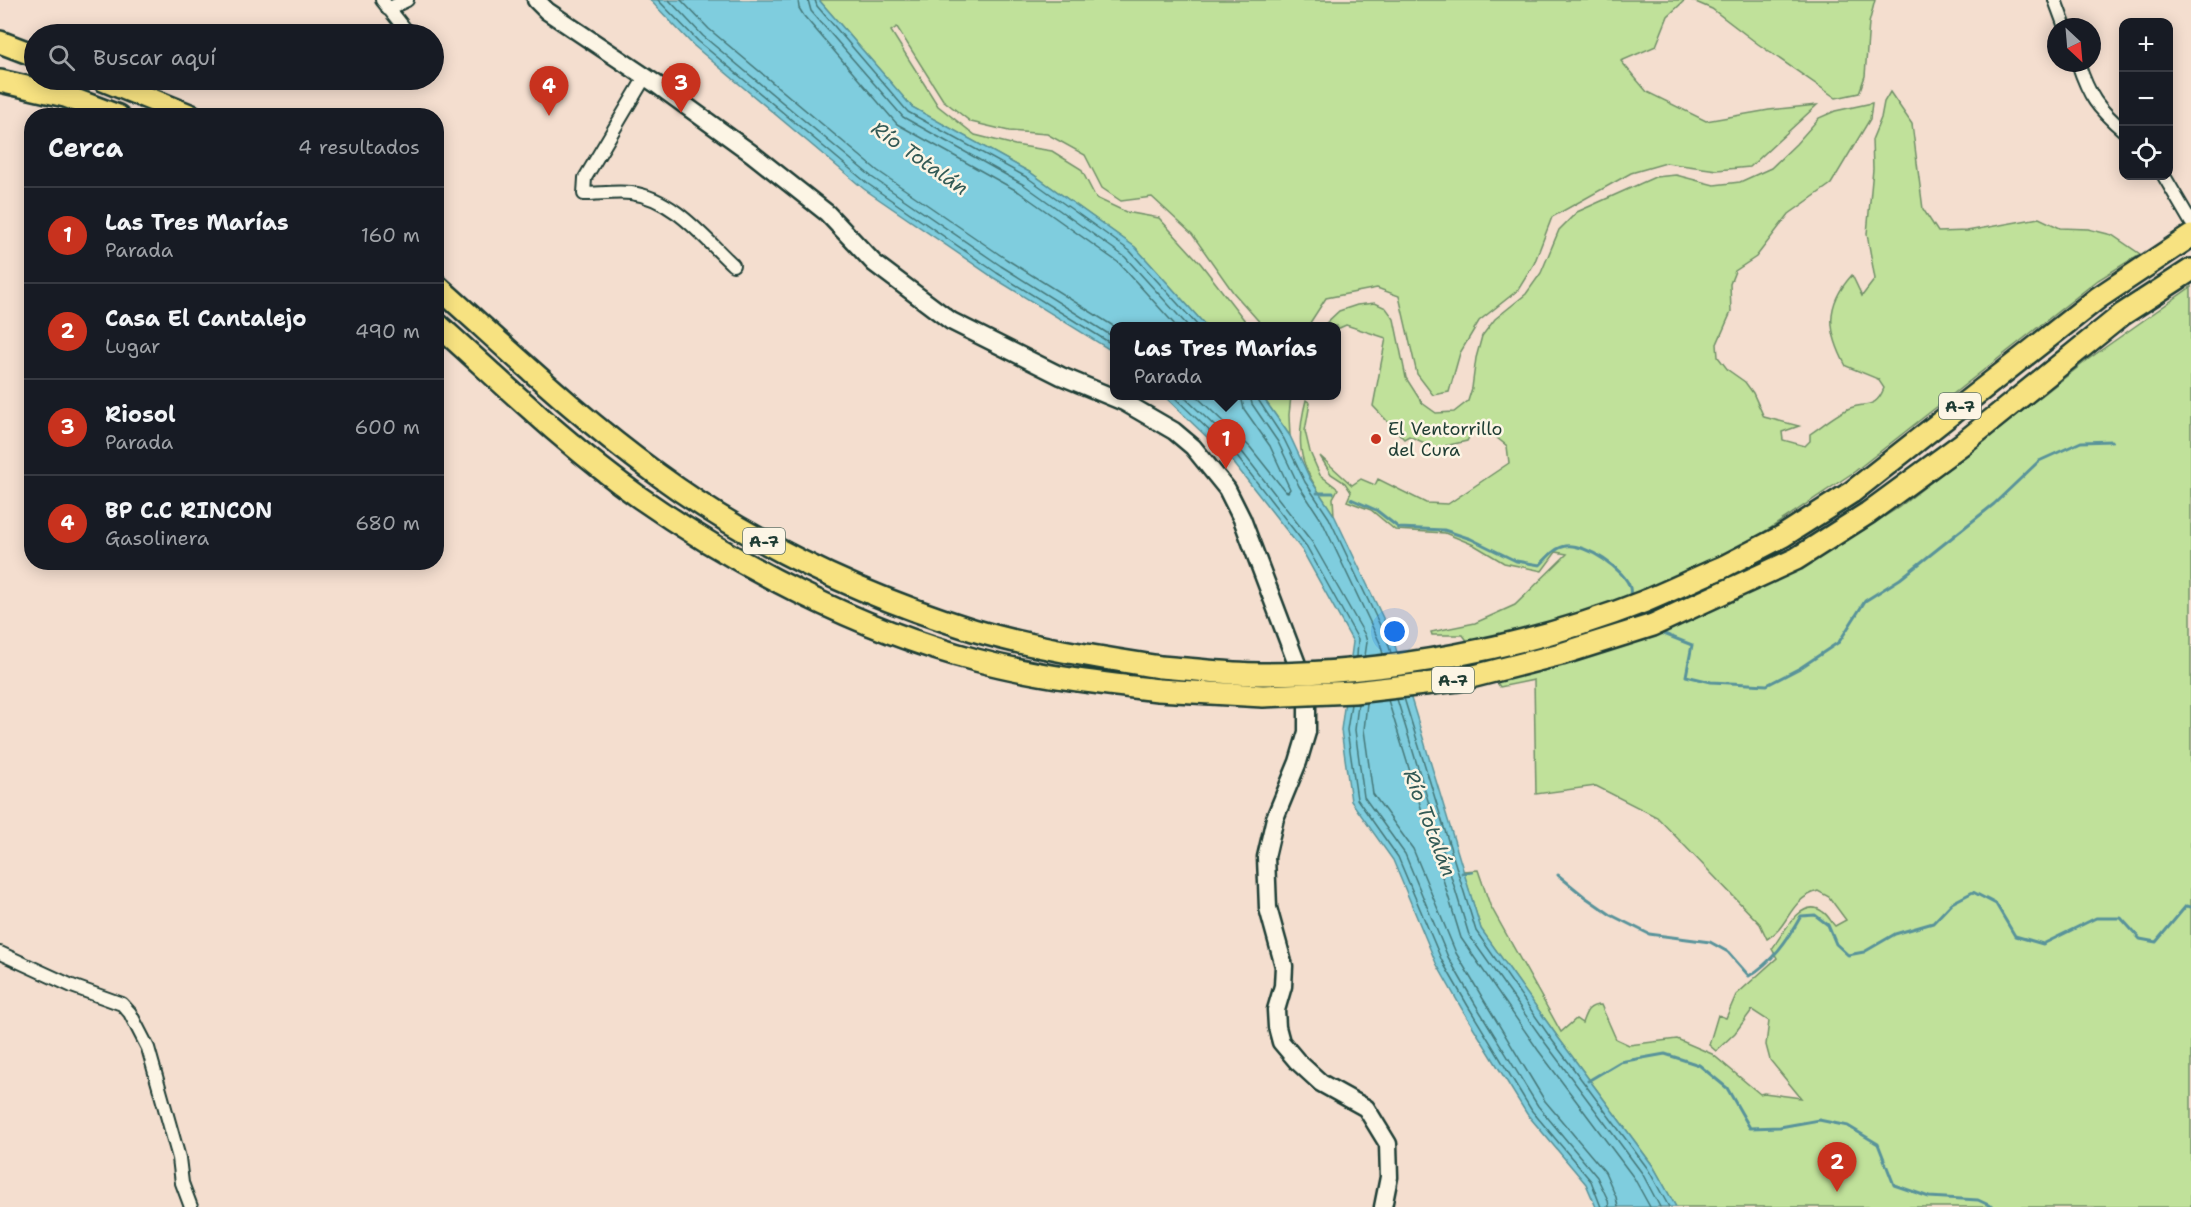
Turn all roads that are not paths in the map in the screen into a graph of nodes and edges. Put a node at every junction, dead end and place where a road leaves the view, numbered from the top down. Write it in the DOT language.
graph roads {
  1 [pos="407,0"];
  2 [pos="536,0"];
  3 [pos="2055,0"];
  4 [pos="385,5"];
  5 [pos="2062,18"];
  6 [pos="401,24"];
  7 [pos="0,42"];
  8 [pos="0,51"];
  9 [pos="24,53"];
  10 [pos="24,55"];
  11 [pos="2081,72"];
  12 [pos="645,76"];
  13 [pos="0,81"];
  14 [pos="24,86"];
  15 [pos="0,88"];
  16 [pos="24,89"];
  17 [pos="42,90"];
  18 [pos="128,90"];
  19 [pos="95,108"];
  20 [pos="172,108"];
  21 [pos="2119,127"];
  22 [pos="2166,180"];
  23 [pos="2191,222"];
  24 [pos="2191,236"];
  25 [pos="733,265"];
  26 [pos="2191,270"];
  27 [pos="444,292"];
  28 [pos="444,330"];
  29 [pos="1110,396"];
  30 [pos="1119,400"];
  31 [pos="0,953"];
  32 [pos="191,1207"];
  33 [pos="1383,1207"];
  1 -- 4 [label="street"];
  2 -- 12 [label="street"];
  3 -- 5 [label="street"];
  4 -- 6 [label="street"];
  7 -- 9 [label="highway"];
  8 -- 10 [label="highway"];
  11 -- 21 [label="street"];
  12 -- 25 [label="street"];
  12 -- 29 [label="street"];
  13 -- 14 [label="highway"];
  15 -- 16 [label="highway"];
  17 -- 19 [label="highway"];
  18 -- 20 [label="highway"];
  22 -- 23 [label="street"];
  24 -- 27 [label="highway, A-7, bridge"];
  26 -- 28 [label="highway, A-7, bridge"];
  30 -- 33 [label="street"];
  31 -- 32 [label="street"];
}
